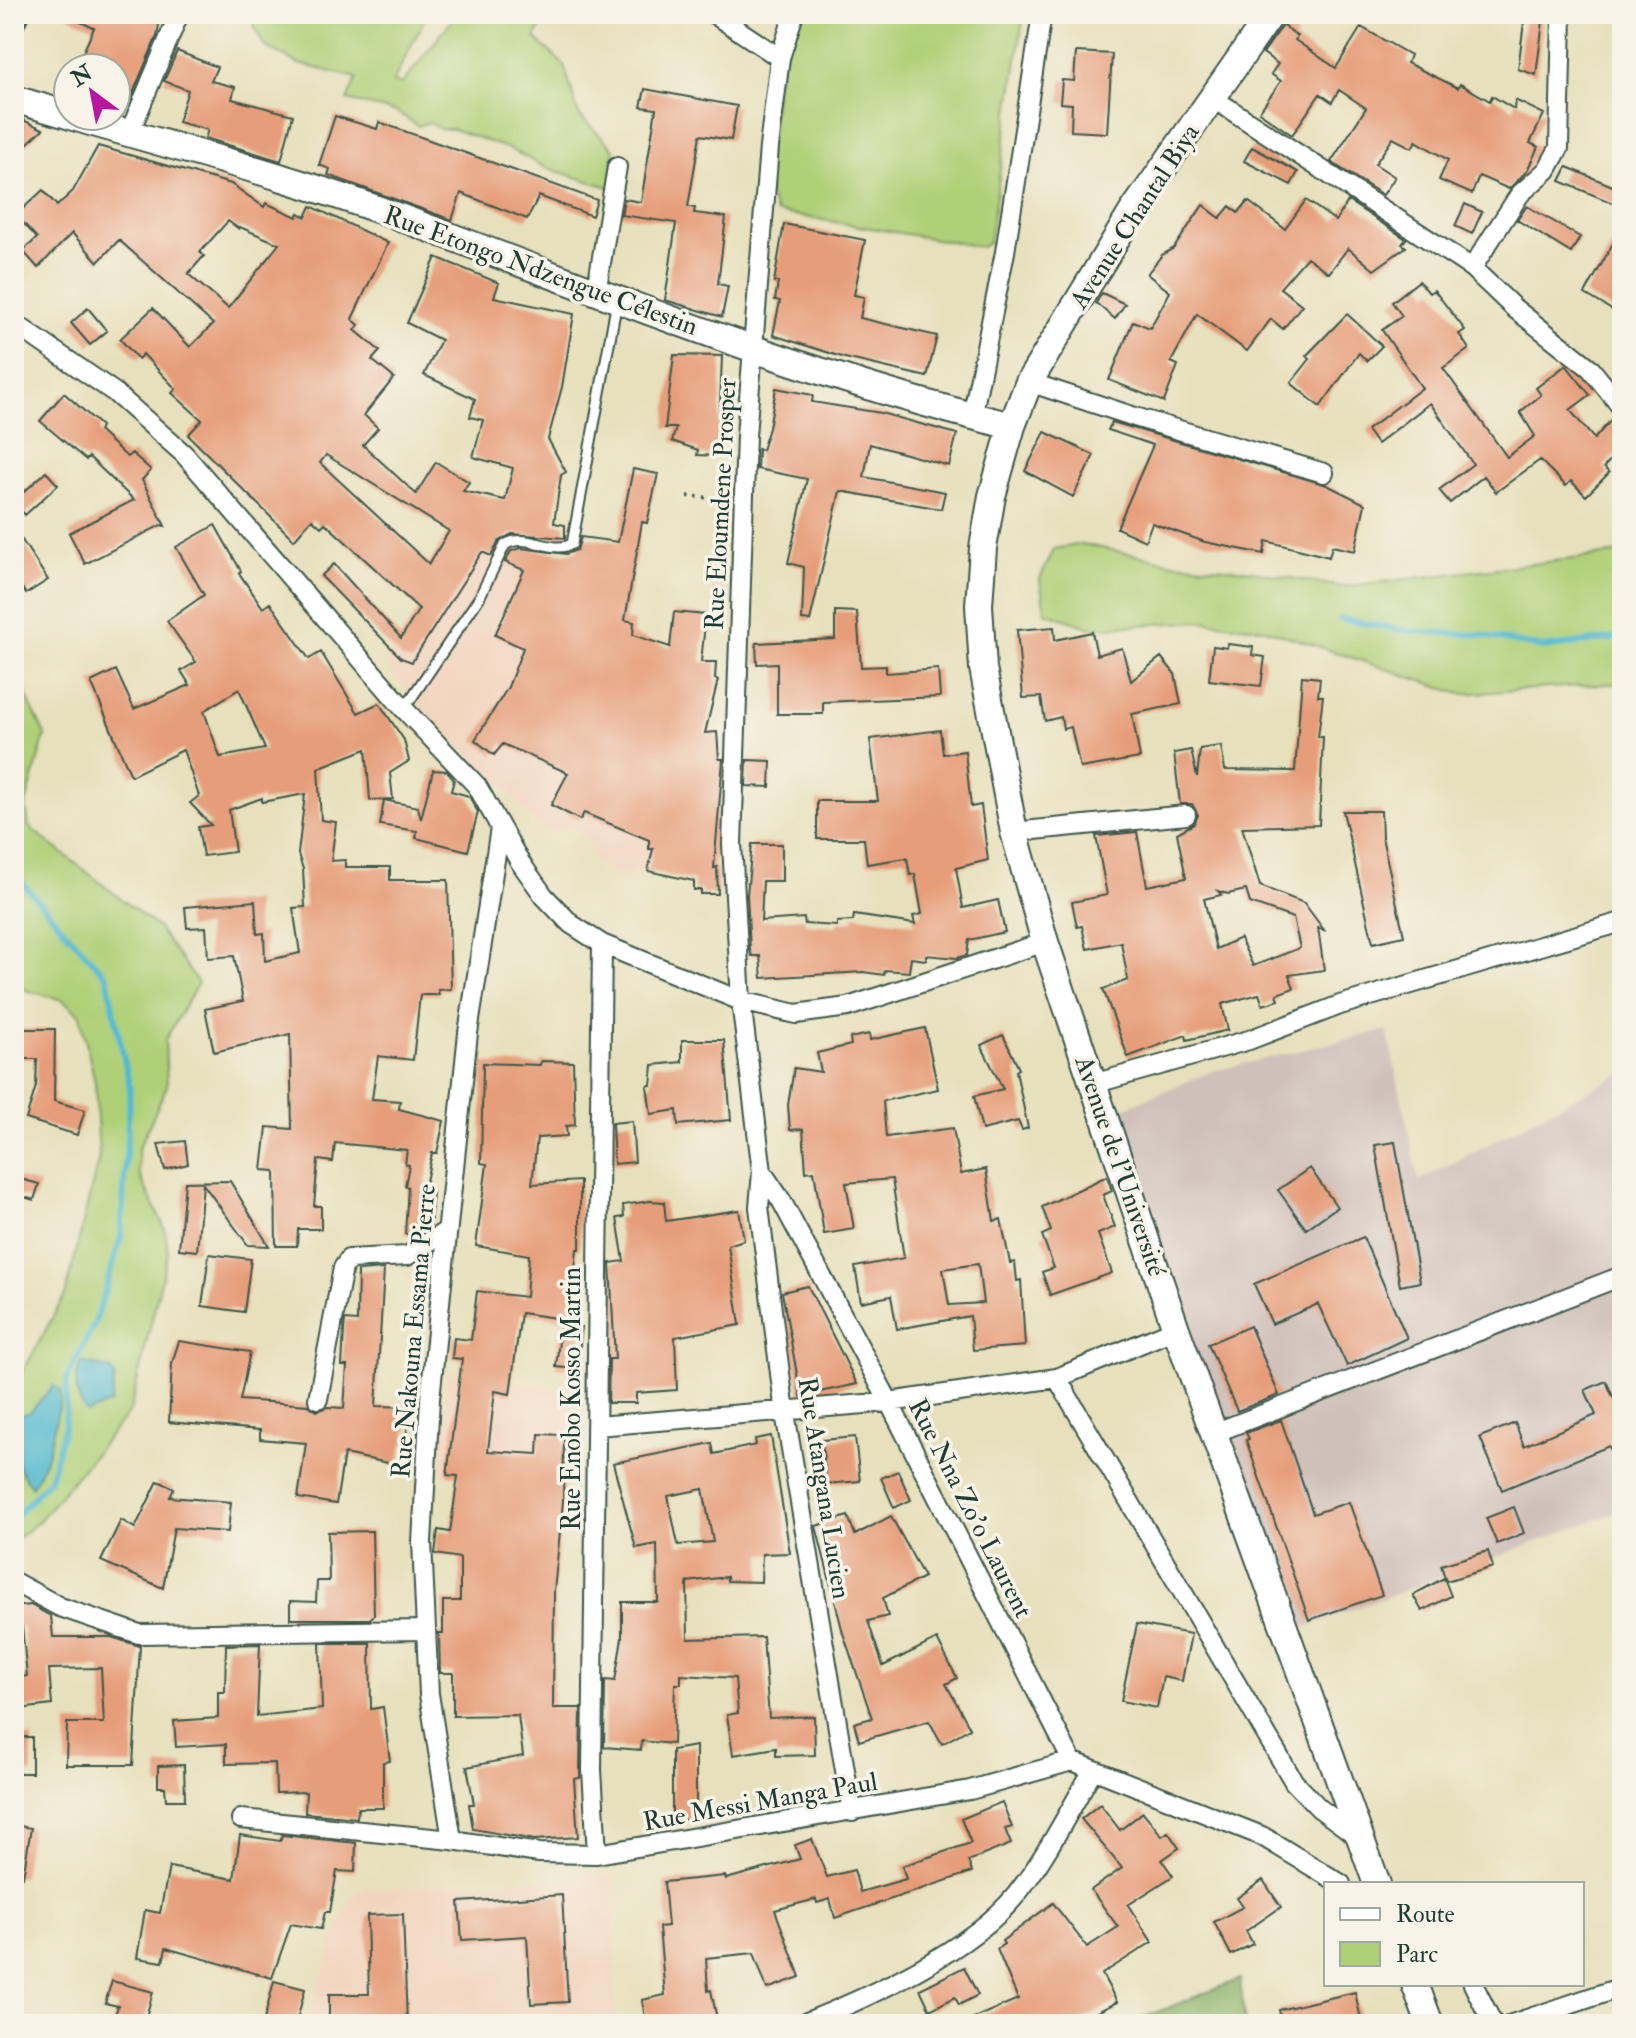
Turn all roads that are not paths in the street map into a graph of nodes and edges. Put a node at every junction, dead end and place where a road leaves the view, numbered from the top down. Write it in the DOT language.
graph roads {
  1 [pos="19,14"];
  2 [pos="179,14"];
  3 [pos="714,14"];
  4 [pos="794,14"];
  5 [pos="1042,14"];
  6 [pos="1271,14"];
  7 [pos="1562,14"];
  8 [pos="14,25"];
  9 [pos="780,58"];
  10 [pos="1211,97"];
  11 [pos="14,99"];
  12 [pos="52,111"];
  13 [pos="122,132"];
  14 [pos="129,134"];
  15 [pos="617,167"];
  16 [pos="1472,268"];
  17 [pos="606,297"];
  18 [pos="15,326"];
  19 [pos="755,348"];
  20 [pos="1029,382"];
  21 [pos="1622,408"];
  22 [pos="972,417"];
  23 [pos="1012,426"];
  24 [pos="1324,473"];
  25 [pos="404,709"];
  26 [pos="1186,815"];
  27 [pos="500,828"];
  28 [pos="1014,832"];
  29 [pos="1622,922"];
  30 [pos="1045,942"];
  31 [pos="602,944"];
  32 [pos="741,1001"];
  33 [pos="1093,1084"];
  34 [pos="762,1172"];
  35 [pos="446,1231"];
  36 [pos="1622,1276"];
  37 [pos="1176,1329"];
  38 [pos="1057,1378"];
  39 [pos="318,1399"];
  40 [pos="889,1402"];
  41 [pos="785,1413"];
  42 [pos="597,1426"];
  43 [pos="1214,1433"];
  44 [pos="14,1582"];
  45 [pos="424,1630"];
  46 [pos="1072,1761"];
  47 [pos="1093,1770"];
  48 [pos="852,1812"];
  49 [pos="241,1819"];
  50 [pos="1361,1839"];
  51 [pos="452,1840"];
  52 [pos="597,1854"];
  53 [pos="1338,1882"];
  54 [pos="1376,1882"];
  55 [pos="1416,1986"];
  56 [pos="1474,1986"];
  57 [pos="1622,1987"];
  58 [pos="802,2024"];
  59 [pos="1430,2024"];
  60 [pos="1493,2024"];
  61 [pos="1512,2024"];
  1 -- 8 [label="street"];
  2 -- 14 [label="street"];
  3 -- 9 [label="street"];
  4 -- 9 [label="street, Rue Eloumdene Prosper"];
  5 -- 22 [label="street"];
  6 -- 10 [label="main road, Avenue Chantal Biya"];
  7 -- 16 [label="street"];
  9 -- 19 [label="street, Rue Eloumdene Prosper"];
  10 -- 16 [label="street"];
  10 -- 20 [label="main road, Avenue Chantal Biya"];
  11 -- 12 [label="main road, Rue Etongo Ndzengue Célestin"];
  13 -- 14 [label="main road, Rue Etongo Ndzengue Célestin"];
  14 -- 17 [label="main road, Rue Etongo Ndzengue Célestin"];
  15 -- 17 [label="street"];
  16 -- 21 [label="street"];
  17 -- 19 [label="main road, Rue Etongo Ndzengue Célestin"];
  17 -- 25 [label="lane"];
  18 -- 25 [label="street"];
  19 -- 22 [label="main road, Rue Etongo Ndzengue Célestin"];
  19 -- 32 [label="street, Rue Eloumdene Prosper"];
  20 -- 23 [label="main road, Avenue Chantal Biya"];
  20 -- 24 [label="street"];
  22 -- 23 [label="main road, Rue Etongo Ndzengue Célestin"];
  23 -- 28 [label="main road, Avenue de l'Université"];
  25 -- 27 [label="street"];
  26 -- 28 [label="street"];
  27 -- 31 [label="street"];
  27 -- 35 [label="street, Rue Nakouna Essama Pierre"];
  28 -- 30 [label="main road, Avenue de l'Université"];
  29 -- 33 [label="street"];
  30 -- 32 [label="street"];
  30 -- 33 [label="main road, Avenue de l'Université"];
  31 -- 32 [label="street"];
  31 -- 42 [label="street, Rue Enobo Kosso Martin"];
  32 -- 34 [label="street, Rue Nna Zo'o Laurent"];
  33 -- 37 [label="main road, Avenue de l'Université"];
  34 -- 40 [label="street, Rue Nna Zo'o Laurent"];
  34 -- 41 [label="street, Rue Atangana Lucien"];
  35 -- 39 [label="street"];
  35 -- 45 [label="street, Rue Nakouna Essama Pierre"];
  36 -- 43 [label="street"];
  37 -- 38 [label="street"];
  37 -- 43 [label="main road, Avenue de l'Université"];
  38 -- 40 [label="street"];
  38 -- 50 [label="street"];
  40 -- 41 [label="street"];
  40 -- 46 [label="street, Rue Nna Zo'o Laurent"];
  41 -- 42 [label="street"];
  41 -- 48 [label="street, Rue Atangana Lucien"];
  42 -- 52 [label="street, Rue Enobo Kosso Martin"];
  43 -- 50 [label="main road, Avenue de l'Université"];
  44 -- 45 [label="street"];
  45 -- 51 [label="street, Rue Nakouna Essama Pierre"];
  46 -- 47 [label="street"];
  46 -- 48 [label="street, Rue Messi Manga Paul"];
  47 -- 53 [label="street"];
  47 -- 58 [label="street"];
  48 -- 52 [label="street, Rue Messi Manga Paul"];
  49 -- 51 [label="street, Rue Messi Manga Paul"];
  50 -- 54 [label="main road, Avenue de l'Université"];
  51 -- 52 [label="street, Rue Messi Manga Paul"];
  55 -- 59 [label="main road"];
  56 -- 60 [label="street"];
  57 -- 61 [label="street"];
}
